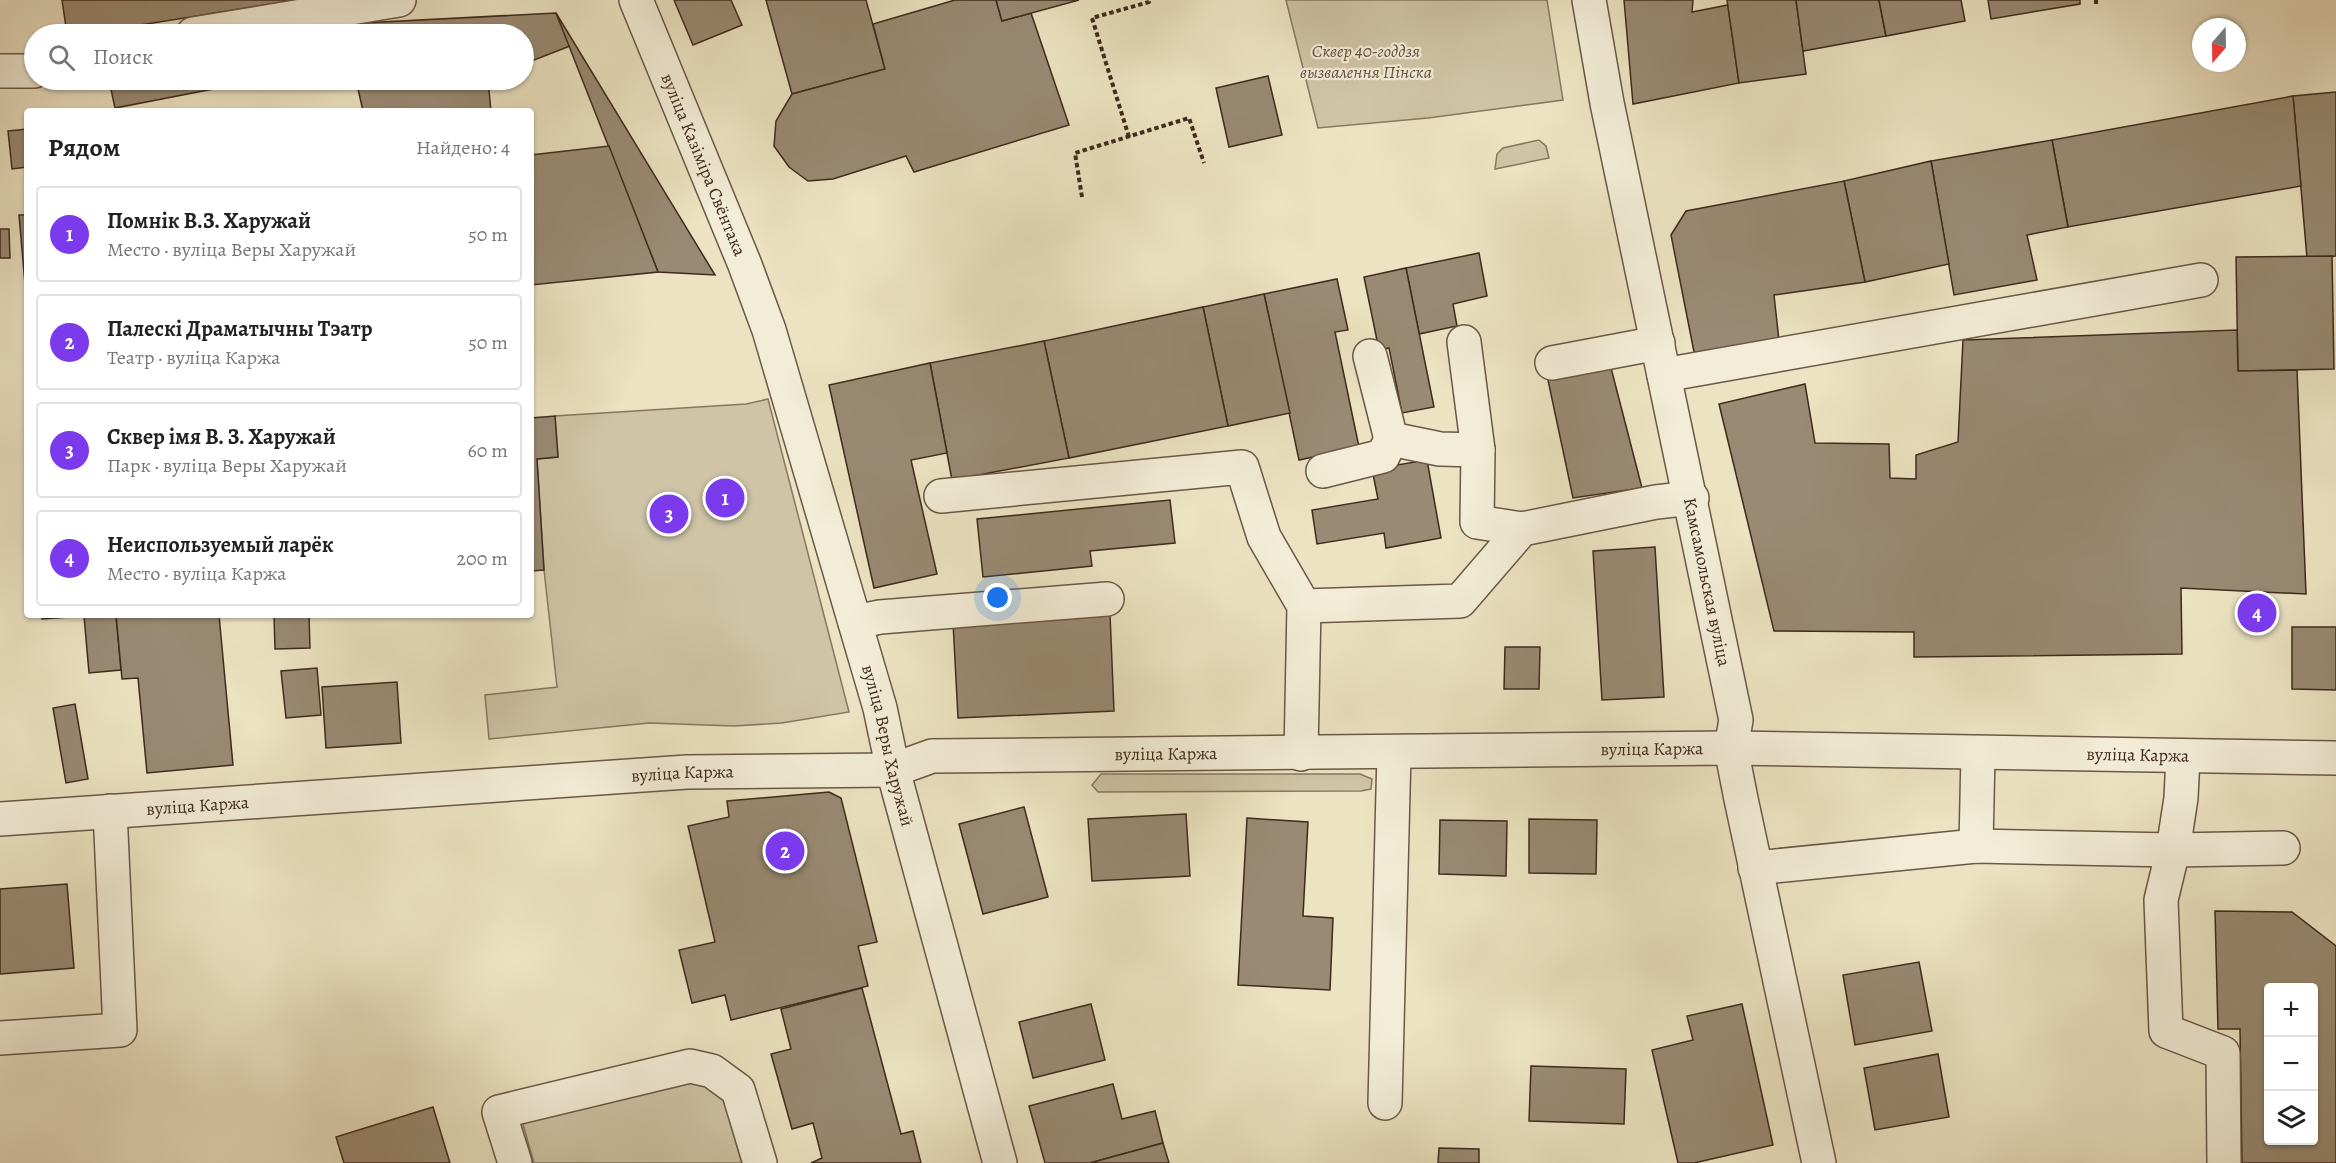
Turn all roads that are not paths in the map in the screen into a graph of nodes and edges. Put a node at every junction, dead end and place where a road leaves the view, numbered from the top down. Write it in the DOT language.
graph roads {
  1 [pos="399,0"];
  2 [pos="636,0"];
  3 [pos="1589,0"];
  4 [pos="254,24"];
  5 [pos="24,71"];
  6 [pos="0,72"];
  7 [pos="2201,279"];
  8 [pos="769,330"];
  9 [pos="1464,342"];
  10 [pos="1658,343"];
  11 [pos="1370,356"];
  12 [pos="1552,363"];
  13 [pos="1664,375"];
  14 [pos="1391,439"];
  15 [pos="1478,450"];
  16 [pos="1323,471"];
  17 [pos="941,496"];
  18 [pos="1692,498"];
  19 [pos="1522,529"];
  20 [pos="1107,599"];
  21 [pos="1304,606"];
  22 [pos="855,622"];
  23 [pos="1731,748"];
  24 [pos="1301,753"];
  25 [pos="1394,753"];
  26 [pos="1978,753"];
  27 [pos="2183,757"];
  28 [pos="2336,758"];
  29 [pos="893,770"];
  30 [pos="110,811"];
  31 [pos="0,819"];
  32 [pos="1976,846"];
  33 [pos="2283,848"];
  34 [pos="2173,850"];
  35 [pos="1755,867"];
  36 [pos="0,1038"];
  37 [pos="1385,1103"];
  38 [pos="515,1163"];
  39 [pos="760,1163"];
  40 [pos="1000,1163"];
  41 [pos="1819,1163"];
  42 [pos="2224,1163"];
  1 -- 4 [label="street"];
  2 -- 8 [label="street, вуліца Казіміра Свёнтака"];
  3 -- 10 [label="street, Камсамольская вуліца"];
  5 -- 6 [label="street"];
  7 -- 13 [label="street"];
  8 -- 22 [label="street, вуліца Веры Харужай"];
  9 -- 15 [label="street"];
  10 -- 12 [label="street"];
  10 -- 13 [label="street, Камсамольская вуліца"];
  11 -- 14 [label="street"];
  13 -- 18 [label="street, Камсамольская вуліца"];
  14 -- 15 [label="street"];
  14 -- 16 [label="street"];
  15 -- 19 [label="street"];
  17 -- 21 [label="street"];
  18 -- 19 [label="street"];
  18 -- 23 [label="street, Камсамольская вуліца"];
  19 -- 21 [label="street"];
  20 -- 22 [label="street"];
  21 -- 24 [label="street"];
  22 -- 29 [label="street, вуліца Веры Харужай"];
  23 -- 25 [label="street, вуліца Каржа"];
  23 -- 26 [label="street, вуліца Каржа"];
  23 -- 35 [label="street, Камсамольская вуліца"];
  24 -- 25 [label="street, вуліца Каржа"];
  24 -- 29 [label="street, вуліца Каржа"];
  25 -- 37 [label="street"];
  26 -- 27 [label="street, вуліца Каржа"];
  26 -- 32 [label="street"];
  27 -- 28 [label="street, вуліца Каржа"];
  27 -- 34 [label="street"];
  29 -- 30 [label="street, вуліца Каржа"];
  29 -- 40 [label="street, вуліца Веры Харужай"];
  30 -- 31 [label="street, вуліца Каржа"];
  30 -- 36 [label="street"];
  32 -- 34 [label="street"];
  32 -- 35 [label="street"];
  33 -- 34 [label="street"];
  34 -- 42 [label="street"];
  35 -- 41 [label="street, Камсамольская вуліца"];
  38 -- 39 [label="street"];
}
